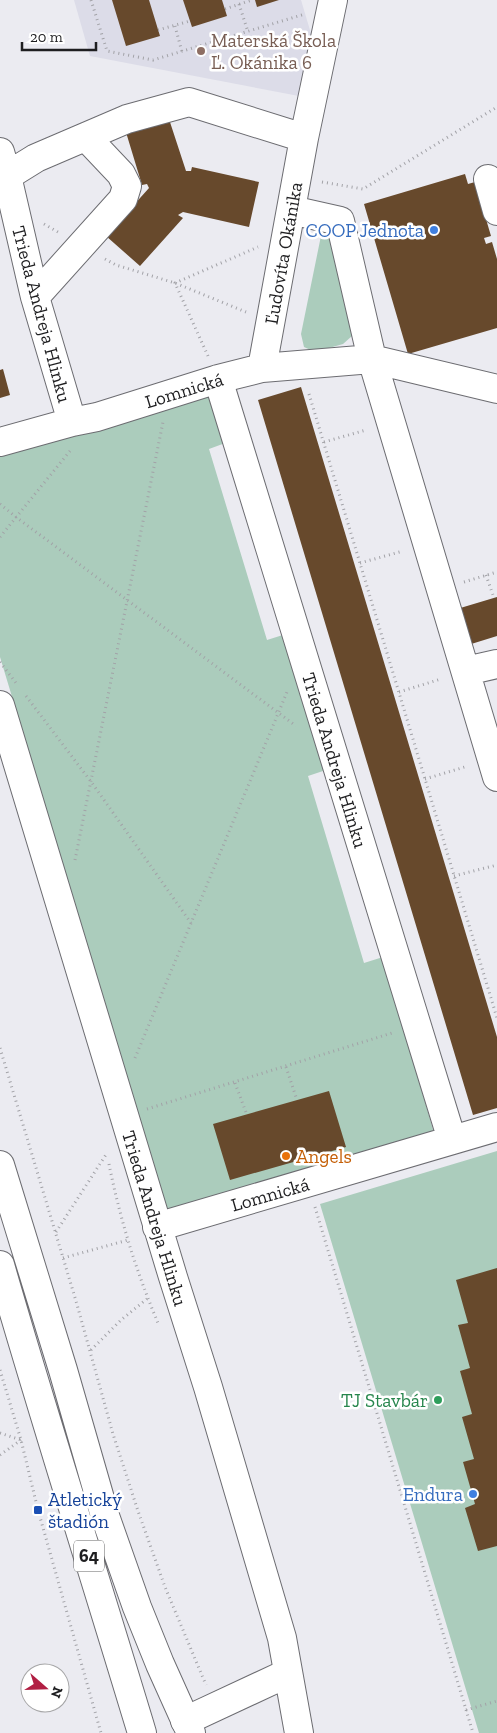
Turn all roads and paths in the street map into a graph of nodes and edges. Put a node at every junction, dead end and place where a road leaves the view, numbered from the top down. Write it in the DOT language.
graph roads {
  1 [pos="91,0"];
  2 [pos="252,0"];
  3 [pos="239,4"];
  4 [pos="322,6"];
  5 [pos="225,9"];
  6 [pos="190,21"];
  7 [pos="175,26"];
  8 [pos="158,30"];
  9 [pos="248,32"];
  10 [pos="182,52"];
  11 [pos="497,107"];
  12 [pos="86,137"];
  13 [pos="304,138"];
  14 [pos="2,169"];
  15 [pos="488,178"];
  16 [pos="316,180"];
  17 [pos="497,211"];
  18 [pos="289,222"];
  19 [pos="82,246"];
  20 [pos="174,283"];
  21 [pos="35,297"];
  22 [pos="270,322"];
  23 [pos="372,359"];
  24 [pos="262,368"];
  25 [pos="218,379"];
  26 [pos="497,389"];
  27 [pos="310,394"];
  28 [pos="169,395"];
  29 [pos="390,423"];
  30 [pos="72,435"];
  31 [pos="0,442"];
  32 [pos="324,442"];
  33 [pos="0,504"];
  34 [pos="16,517"];
  35 [pos="0,537"];
  36 [pos="427,543"];
  37 [pos="360,563"];
  38 [pos="497,572"];
  39 [pos="486,575"];
  40 [pos="440,589"];
  41 [pos="494,598"];
  42 [pos="128,600"];
  43 [pos="303,655"];
  44 [pos="0,662"];
  45 [pos="497,664"];
  46 [pos="466,671"];
  47 [pos="17,684"];
  48 [pos="399,692"];
  49 [pos="11,699"];
  50 [pos="278,713"];
  51 [pos="302,730"];
  52 [pos="494,768"];
  53 [pos="425,779"];
  54 [pos="92,783"];
  55 [pos="497,865"];
  56 [pos="74,867"];
  57 [pos="454,876"];
  58 [pos="191,923"];
  59 [pos="497,1018"];
  60 [pos="416,1025"];
  61 [pos="0,1048"];
  62 [pos="134,1060"];
  63 [pos="286,1067"];
  64 [pos="235,1083"];
  65 [pos="297,1100"];
  66 [pos="247,1114"];
  67 [pos="125,1116"];
  68 [pos="497,1127"];
  69 [pos="452,1140"];
  70 [pos="107,1153"];
  71 [pos="0,1165"];
  72 [pos="314,1202"];
  73 [pos="157,1226"];
  74 [pos="56,1233"];
  75 [pos="128,1240"];
  76 [pos="63,1258"];
  77 [pos="0,1264"];
  78 [pos="148,1298"];
  79 [pos="91,1351"];
  80 [pos="0,1370"];
  81 [pos="0,1433"];
  82 [pos="21,1440"];
  83 [pos="0,1455"];
  84 [pos="288,1673"];
  85 [pos="497,1701"];
  86 [pos="215,1706"];
  87 [pos="466,1710"];
  88 [pos="185,1729"];
  89 [pos="101,1733"];
  90 [pos="142,1733"];
  91 [pos="299,1733"];
  92 [pos="473,1733"];
  1 -- 10 [label="path"];
  2 -- 3 [label="path"];
  3 -- 5 [label="path"];
  3 -- 9 [label="path"];
  4 -- 9 [label="path"];
  4 -- 13 [label="street, Ľudovíta Okánika"];
  6 -- 7 [label="path"];
  7 -- 8 [label="path"];
  7 -- 10 [label="path"];
  9 -- 10 [label="path"];
  11 -- 16 [label="path"];
  12 -- 13 [label="street"];
  12 -- 14 [label="street"];
  12 -- 19 [label="street"];
  13 -- 18 [label="street, Ľudovíta Okánika"];
  14 -- 21 [label="street, Trieda Andreja Hlinku"];
  15 -- 17 [label="street"];
  18 -- 20 [label="path"];
  18 -- 22 [label="street, Ľudovíta Okánika"];
  18 -- 23 [label="street"];
  19 -- 20 [label="path"];
  19 -- 21 [label="street"];
  20 -- 22 [label="path"];
  20 -- 25 [label="path"];
  21 -- 30 [label="street, Trieda Andreja Hlinku"];
  22 -- 24 [label="street, Ľudovíta Okánika"];
  23 -- 24 [label="street, Lomnická"];
  23 -- 26 [label="street, Lomnická"];
  23 -- 29 [label="street"];
  24 -- 25 [label="street, Lomnická"];
  25 -- 28 [label="street, Lomnická"];
  25 -- 43 [label="street, Trieda Andreja Hlinku"];
  27 -- 32 [label="path"];
  28 -- 30 [label="street, Lomnická"];
  28 -- 42 [label="path"];
  29 -- 32 [label="path"];
  29 -- 36 [label="street"];
  30 -- 31 [label="street, Lomnická"];
  30 -- 34 [label="path"];
  32 -- 37 [label="path"];
  33 -- 34 [label="path"];
  34 -- 35 [label="path"];
  34 -- 42 [label="path"];
  36 -- 37 [label="path"];
  36 -- 40 [label="street"];
  37 -- 48 [label="path"];
  38 -- 39 [label="path"];
  39 -- 40 [label="path"];
  39 -- 41 [label="path"];
  40 -- 46 [label="street"];
  42 -- 50 [label="path"];
  42 -- 54 [label="path"];
  43 -- 50 [label="path"];
  43 -- 60 [label="street, Trieda Andreja Hlinku"];
  44 -- 47 [label="path"];
  45 -- 46 [label="street"];
  46 -- 48 [label="path"];
  46 -- 52 [label="street"];
  48 -- 53 [label="path"];
  49 -- 54 [label="path"];
  49 -- 67 [label="street, Trieda Andreja Hlinku"];
  50 -- 51 [label="path"];
  50 -- 58 [label="path"];
  52 -- 53 [label="path"];
  53 -- 57 [label="path"];
  54 -- 56 [label="path"];
  54 -- 58 [label="path"];
  55 -- 57 [label="path"];
  57 -- 59 [label="path"];
  58 -- 62 [label="path"];
  60 -- 63 [label="path"];
  60 -- 69 [label="street, Trieda Andreja Hlinku"];
  61 -- 74 [label="path"];
  63 -- 64 [label="path"];
  63 -- 65 [label="path"];
  64 -- 66 [label="path"];
  64 -- 67 [label="path"];
  67 -- 73 [label="street, Trieda Andreja Hlinku"];
  68 -- 69 [label="street, Lomnická"];
  69 -- 73 [label="street, Lomnická"];
  70 -- 74 [label="path"];
  71 -- 88 [label="street, 64"];
  72 -- 87 [label="path"];
  73 -- 84 [label="street, Trieda Andreja Hlinku"];
  74 -- 76 [label="path"];
  75 -- 76 [label="path"];
  76 -- 79 [label="path"];
  77 -- 90 [label="street, 64"];
  78 -- 79 [label="path"];
  79 -- 86 [label="path"];
  80 -- 82 [label="path"];
  81 -- 82 [label="path"];
  82 -- 83 [label="path"];
  82 -- 89 [label="path"];
  84 -- 86 [label="street"];
  84 -- 91 [label="street, Trieda Andreja Hlinku"];
  85 -- 87 [label="path"];
  86 -- 88 [label="street"];
  87 -- 92 [label="path"];
}
